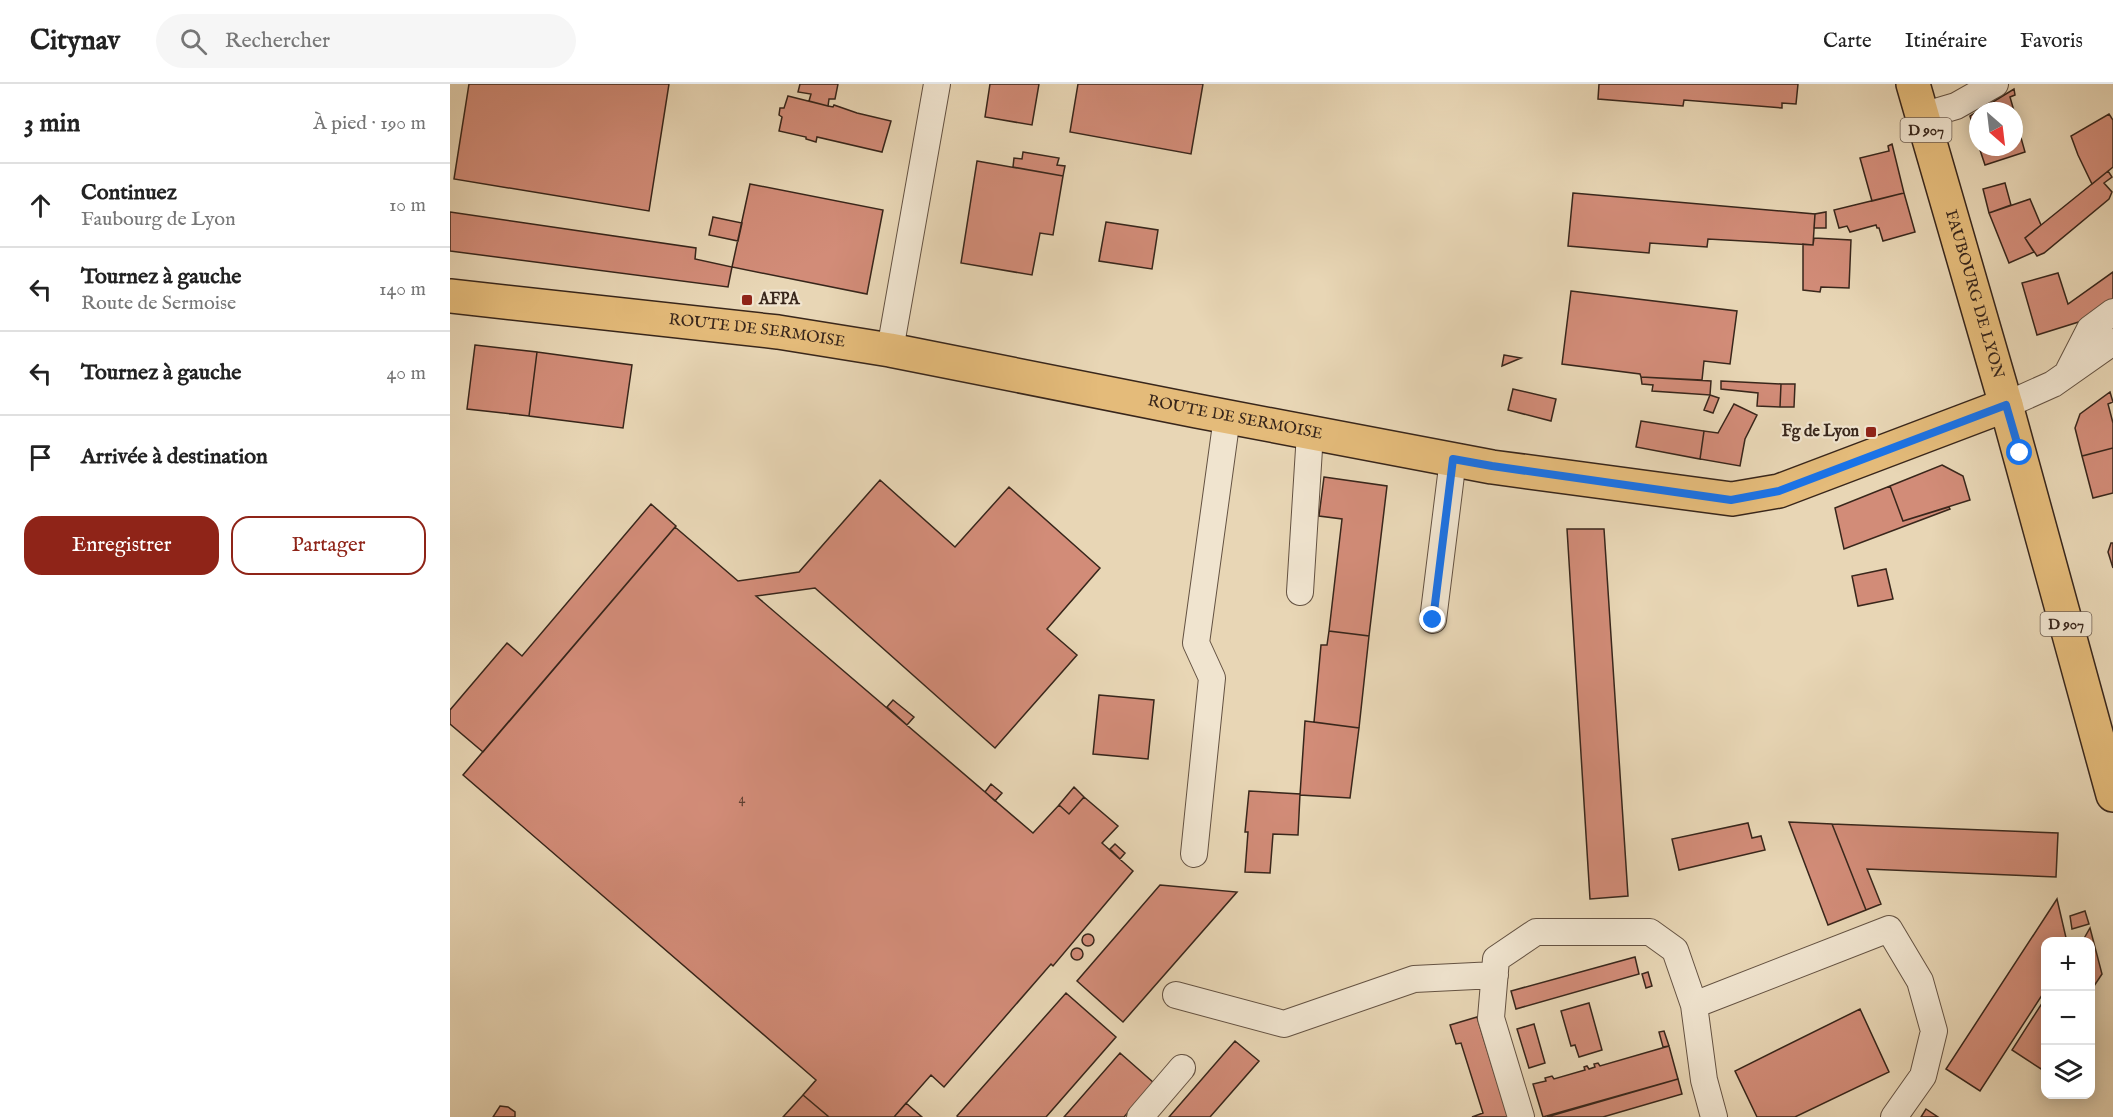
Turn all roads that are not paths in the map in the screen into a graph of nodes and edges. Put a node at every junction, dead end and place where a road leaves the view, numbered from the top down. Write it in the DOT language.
graph roads {
  1 [pos="937,84"];
  2 [pos="1913,84"];
  3 [pos="1995,84"];
  4 [pos="1922,116"];
  5 [pos="450,296"];
  6 [pos="2113,312"];
  7 [pos="2113,342"];
  8 [pos="890,350"];
  9 [pos="2067,374"];
  10 [pos="2006,405"];
  11 [pos="1227,417"];
  12 [pos="1310,433"];
  13 [pos="1453,459"];
  14 [pos="1300,592"];
  15 [pos="1433,620"];
  16 [pos="2113,795"];
  17 [pos="1194,854"];
  18 [pos="1495,975"];
  19 [pos="1176,995"];
  20 [pos="1694,1005"];
  21 [pos="1182,1068"];
  22 [pos="1140,1117"];
  23 [pos="1521,1117"];
  24 [pos="1714,1117"];
  25 [pos="1894,1117"];
  1 -- 8 [label="street"];
  2 -- 4 [label="main road, D 907"];
  3 -- 4 [label="street"];
  4 -- 10 [label="main road, FAUBOURG DE LYON / D 907"];
  5 -- 8 [label="main road, ROUTE DE SERMOISE"];
  6 -- 9 [label="street"];
  7 -- 9 [label="street"];
  8 -- 11 [label="main road, ROUTE DE SERMOISE"];
  9 -- 10 [label="street"];
  10 -- 13 [label="main road, ROUTE DE SERMOISE"];
  10 -- 16 [label="main road, FAUBOURG DE LYON / D 907"];
  11 -- 12 [label="main road, ROUTE DE SERMOISE"];
  11 -- 17 [label="street"];
  12 -- 13 [label="main road, ROUTE DE SERMOISE"];
  12 -- 14 [label="street"];
  13 -- 15 [label="street"];
  18 -- 19 [label="street"];
  18 -- 20 [label="street"];
  18 -- 23 [label="street"];
  20 -- 24 [label="street"];
  20 -- 25 [label="street"];
  21 -- 22 [label="street"];
}
